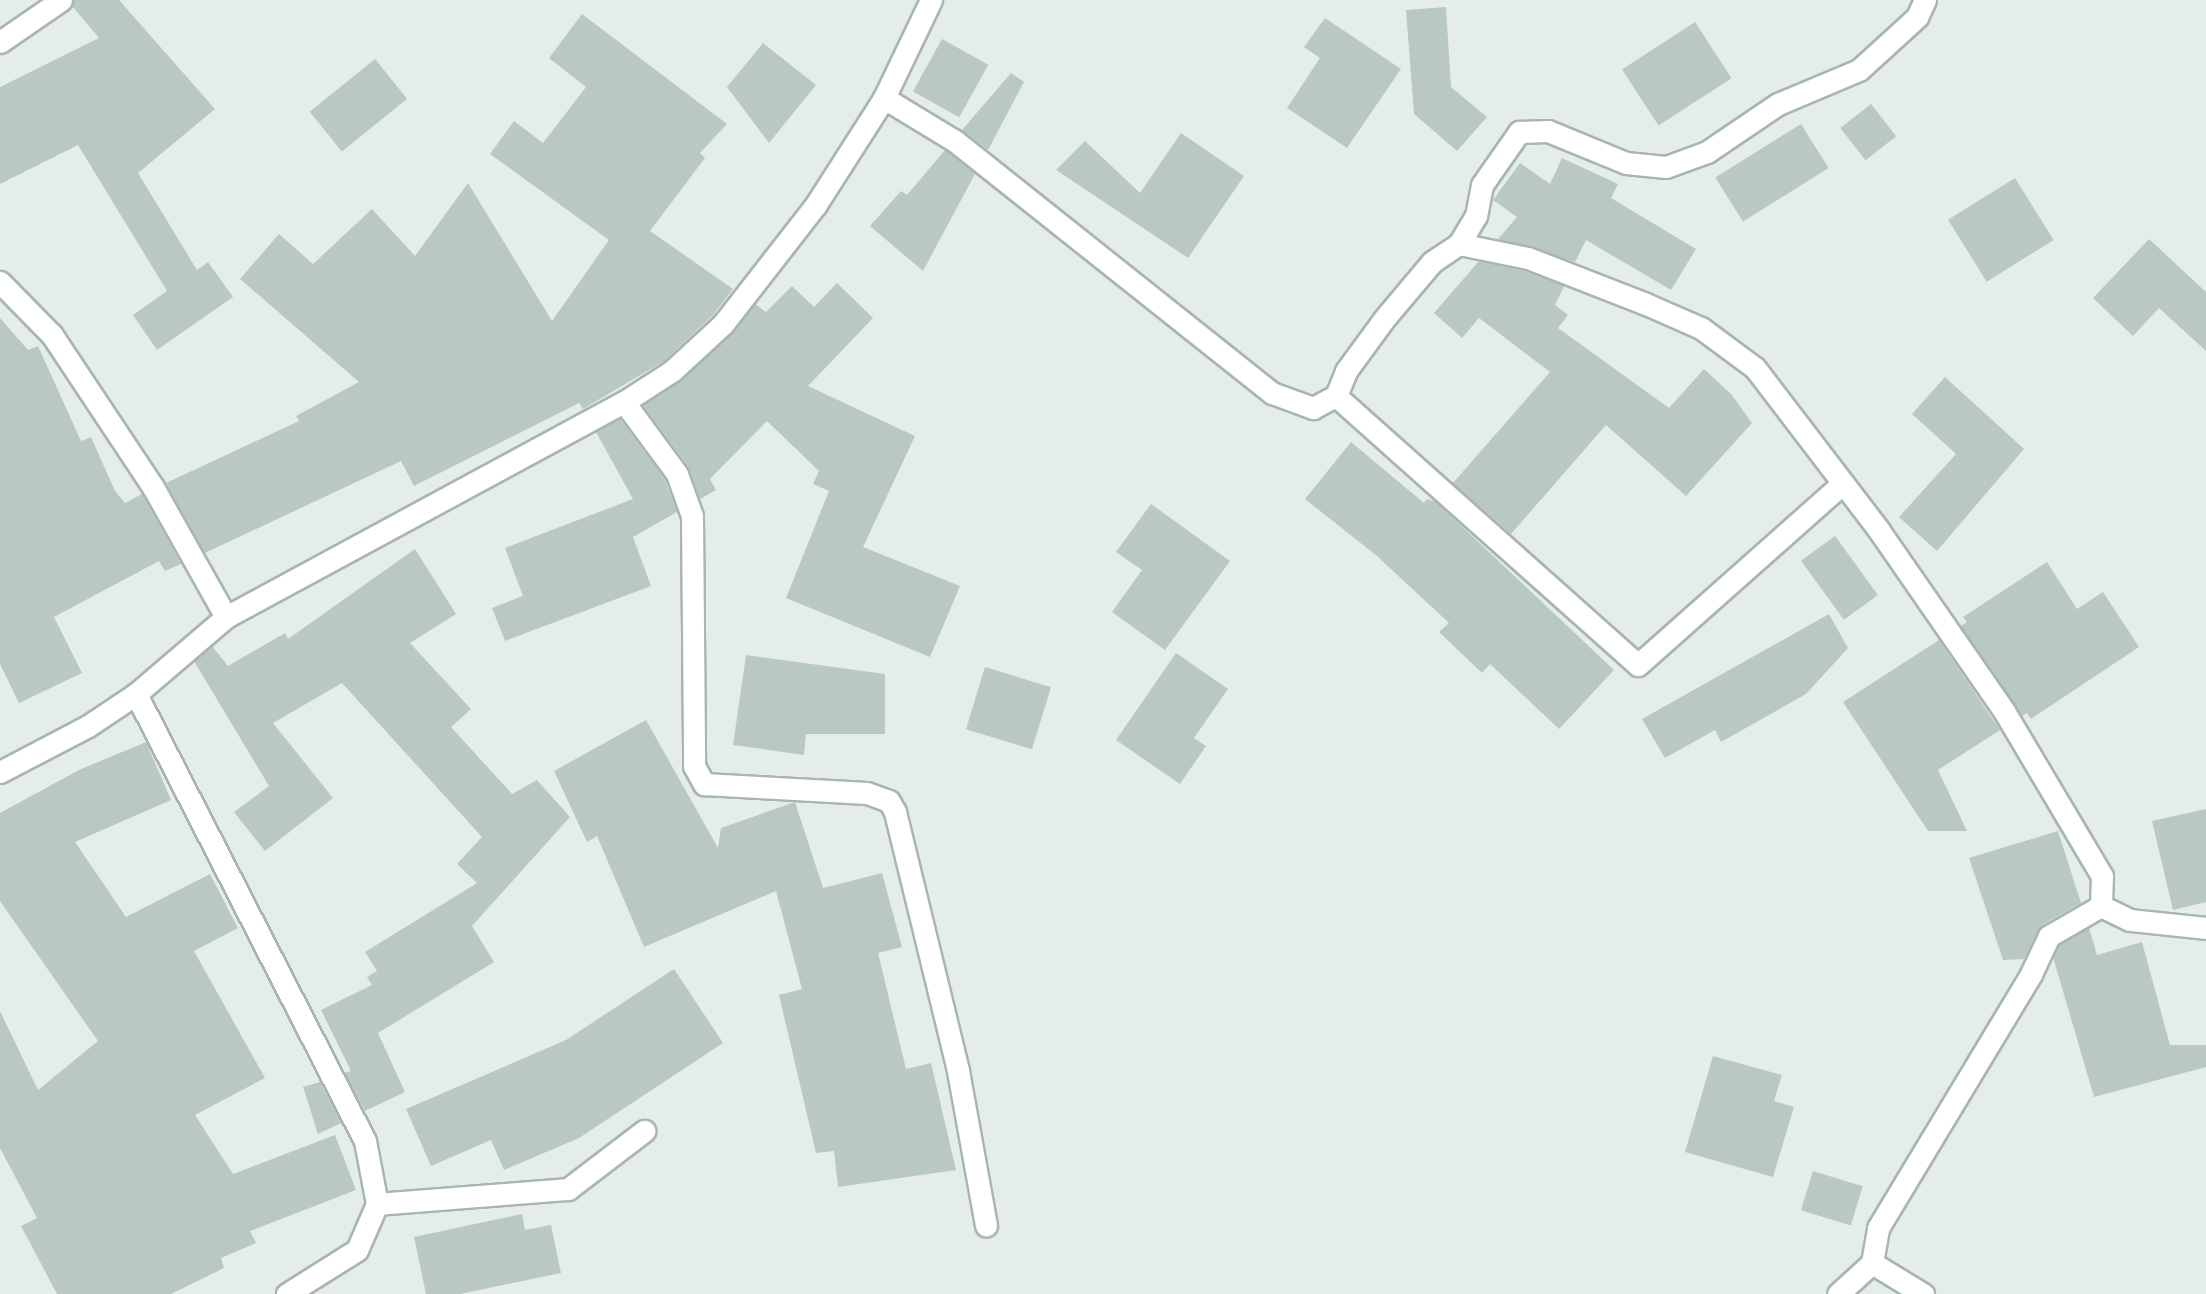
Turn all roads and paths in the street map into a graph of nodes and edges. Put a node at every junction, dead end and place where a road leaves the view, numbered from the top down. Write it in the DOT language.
graph roads {
  1 [pos="61,0"];
  2 [pos="931,0"];
  3 [pos="1925,0"];
  4 [pos="0,42"];
  5 [pos="884,98"];
  6 [pos="1459,244"];
  7 [pos="0,282"];
  8 [pos="1336,396"];
  9 [pos="624,402"];
  10 [pos="1843,483"];
  11 [pos="226,617"];
  12 [pos="136,694"];
  13 [pos="0,772"];
  14 [pos="2101,906"];
  15 [pos="2206,928"];
  16 [pos="644,1130"];
  17 [pos="377,1204"];
  18 [pos="986,1225"];
  19 [pos="1872,1263"];
  20 [pos="313,1288"];
  21 [pos="287,1294"];
  22 [pos="1838,1294"];
  23 [pos="1923,1294"];
  1 -- 4 [label="street"];
  2 -- 5 [label="street"];
  3 -- 6 [label="street"];
  5 -- 8 [label="street"];
  5 -- 9 [label="street"];
  6 -- 8 [label="street"];
  6 -- 10 [label="street"];
  7 -- 11 [label="street"];
  8 -- 10 [label="street"];
  9 -- 11 [label="street"];
  9 -- 18 [label="street"];
  10 -- 14 [label="street"];
  11 -- 12 [label="street"];
  12 -- 13 [label="street"];
  12 -- 17 [label="street"];
  14 -- 15 [label="street"];
  14 -- 19 [label="street"];
  16 -- 17 [label="street"];
  17 -- 20 [label="street"];
  19 -- 22 [label="street"];
  19 -- 23 [label="street"];
  20 -- 21 [label="street"];
}
